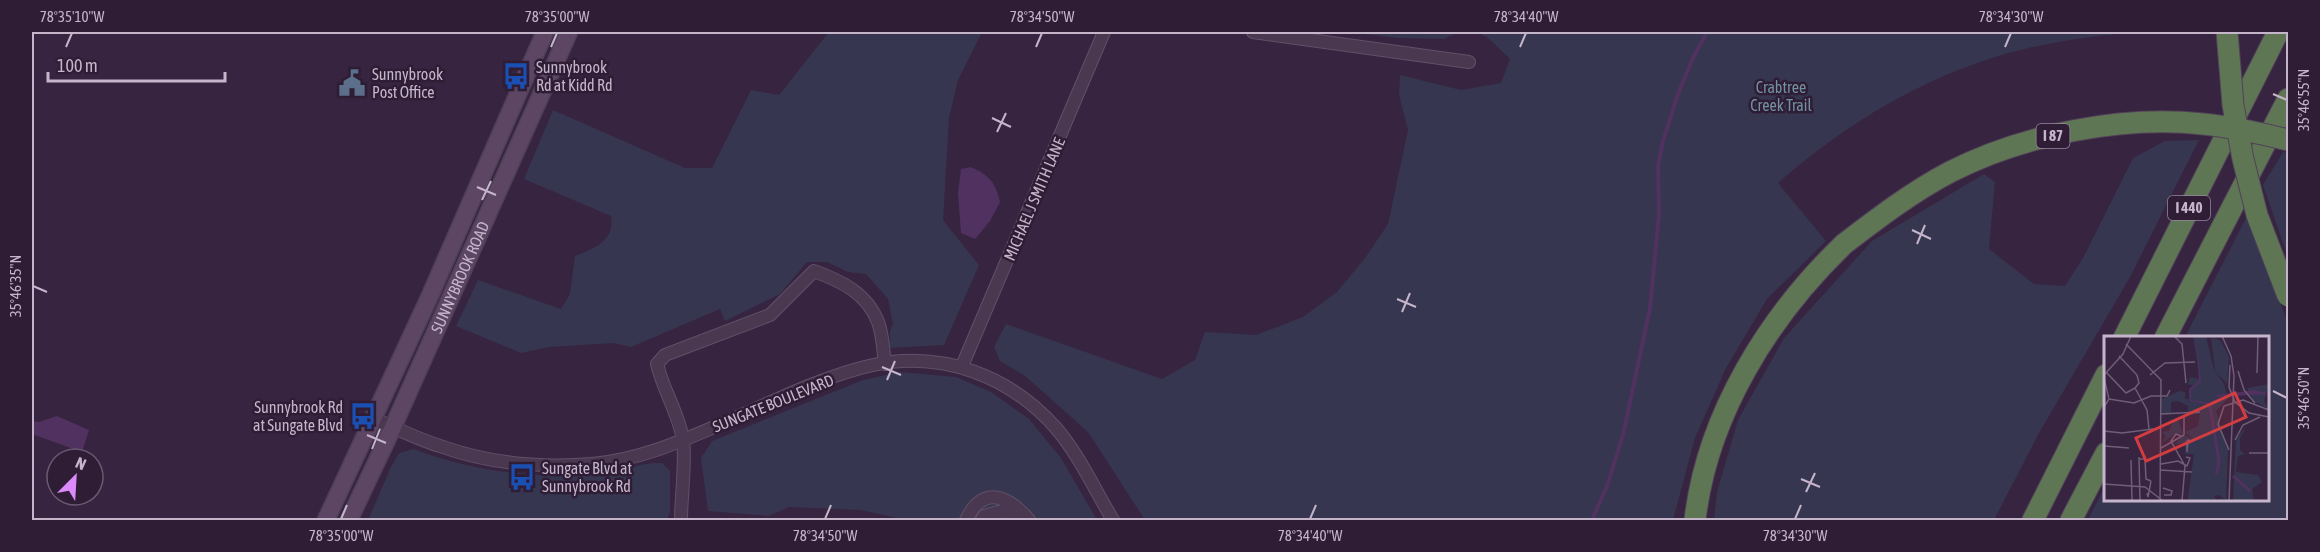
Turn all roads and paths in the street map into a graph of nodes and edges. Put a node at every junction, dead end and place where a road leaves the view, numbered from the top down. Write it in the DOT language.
graph roads {
  1 [pos="545,32"];
  2 [pos="569,32"];
  3 [pos="1104,32"];
  4 [pos="1253,32"];
  5 [pos="2227,32"];
  6 [pos="2278,32"];
  7 [pos="1469,62"];
  8 [pos="2289,99"];
  9 [pos="2289,140"];
  10 [pos="2289,296"];
  11 [pos="2125,336"];
  12 [pos="2166,336"];
  13 [pos="885,364"];
  14 [pos="962,366"];
  15 [pos="2104,379"];
  16 [pos="373,418"];
  17 [pos="393,427"];
  18 [pos="683,441"];
  19 [pos="2104,457"];
  20 [pos="326,520"];
  21 [pos="349,520"];
  22 [pos="681,520"];
  23 [pos="966,520"];
  24 [pos="982,520"];
  25 [pos="1014,520"];
  26 [pos="1029,520"];
  27 [pos="1113,520"];
  28 [pos="1695,520"];
  29 [pos="2033,520"];
  30 [pos="2071,520"];
  1 -- 16 [label="main road, SUNNYBROOK ROAD"];
  2 -- 17 [label="main road, SUNNYBROOK ROAD"];
  3 -- 14 [label="street, MICHAEL J SMITH LANE"];
  4 -- 7 [label="street"];
  5 -- 10 [label="highway, bridge"];
  6 -- 11 [label="highway, I 440"];
  8 -- 12 [label="highway, I 440"];
  9 -- 28 [label="highway, I 87, bridge"];
  13 -- 14 [label="street, SUNGATE BOULEVARD"];
  13 -- 18 [label="street, SUNGATE BOULEVARD"];
  13 -- 18 [label="street"];
  14 -- 27 [label="street, SUNGATE BOULEVARD"];
  15 -- 29 [label="highway"];
  16 -- 17 [label="street, SUNGATE BOULEVARD"];
  16 -- 20 [label="main road, SUNNYBROOK ROAD"];
  17 -- 18 [label="street, SUNGATE BOULEVARD"];
  17 -- 21 [label="main road, SUNNYBROOK ROAD"];
  18 -- 22 [label="street"];
  19 -- 30 [label="highway"];
  23 -- 26 [label="street"];
  24 -- 25 [label="street"];
}
